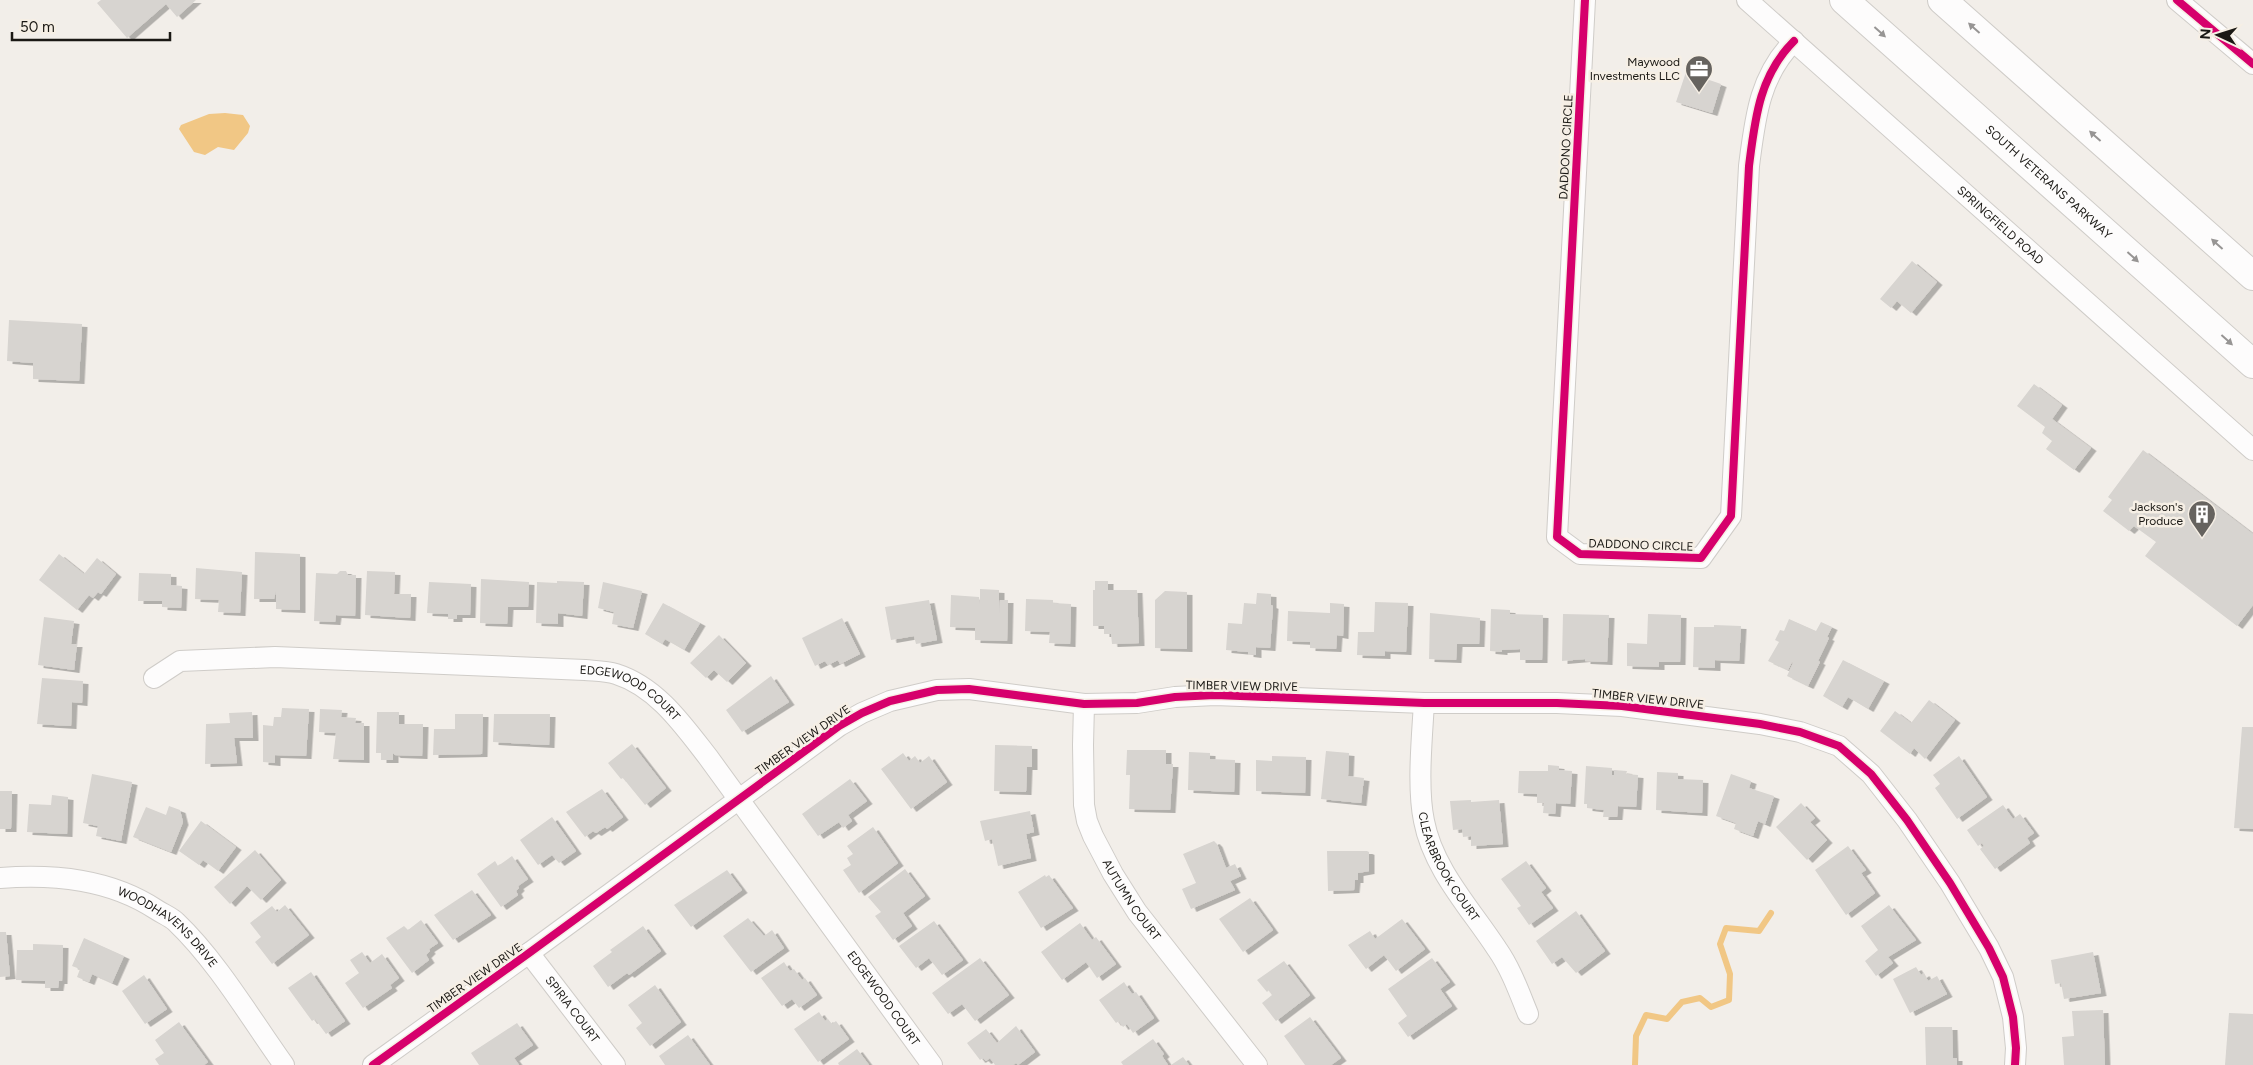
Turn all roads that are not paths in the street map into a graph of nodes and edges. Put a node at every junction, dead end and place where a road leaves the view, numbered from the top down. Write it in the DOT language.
graph roads {
  1 [pos="1585,0"];
  2 [pos="1747,0"];
  3 [pos="1844,0"];
  4 [pos="1942,0"];
  5 [pos="2177,0"];
  6 [pos="1794,41"];
  7 [pos="2253,64"];
  8 [pos="2253,276"];
  9 [pos="2253,364"];
  10 [pos="2253,450"];
  11 [pos="154,678"];
  12 [pos="1424,703"];
  13 [pos="1084,704"];
  14 [pos="738,799"];
  15 [pos="0,878"];
  16 [pos="530,953"];
  17 [pos="1528,1014"];
  18 [pos="2015,1056"];
  19 [pos="284,1065"];
  20 [pos="373,1065"];
  21 [pos="615,1065"];
  22 [pos="932,1065"];
  23 [pos="1257,1065"];
  1 -- 6 [label="street, DADDONO CIRCLE"];
  2 -- 6 [label="street, SPRINGFIELD ROAD"];
  3 -- 9 [label="highway, SOUTH VETERANS PARKWAY, one-way"];
  8 -- 4 [label="highway, one-way"];
  5 -- 7 [label="street"];
  6 -- 10 [label="street, SPRINGFIELD ROAD"];
  11 -- 14 [label="street, EDGEWOOD COURT"];
  12 -- 13 [label="street, TIMBER VIEW DRIVE"];
  12 -- 17 [label="street, CLEARBROOK COURT"];
  12 -- 18 [label="street, TIMBER VIEW DRIVE"];
  13 -- 14 [label="street, TIMBER VIEW DRIVE"];
  13 -- 23 [label="street, AUTUMN COURT"];
  14 -- 16 [label="street, TIMBER VIEW DRIVE"];
  14 -- 22 [label="street, EDGEWOOD COURT"];
  15 -- 19 [label="street, WOODHAVENS DRIVE"];
  16 -- 20 [label="street, TIMBER VIEW DRIVE"];
  16 -- 21 [label="street, SPIRIA COURT"];
}
